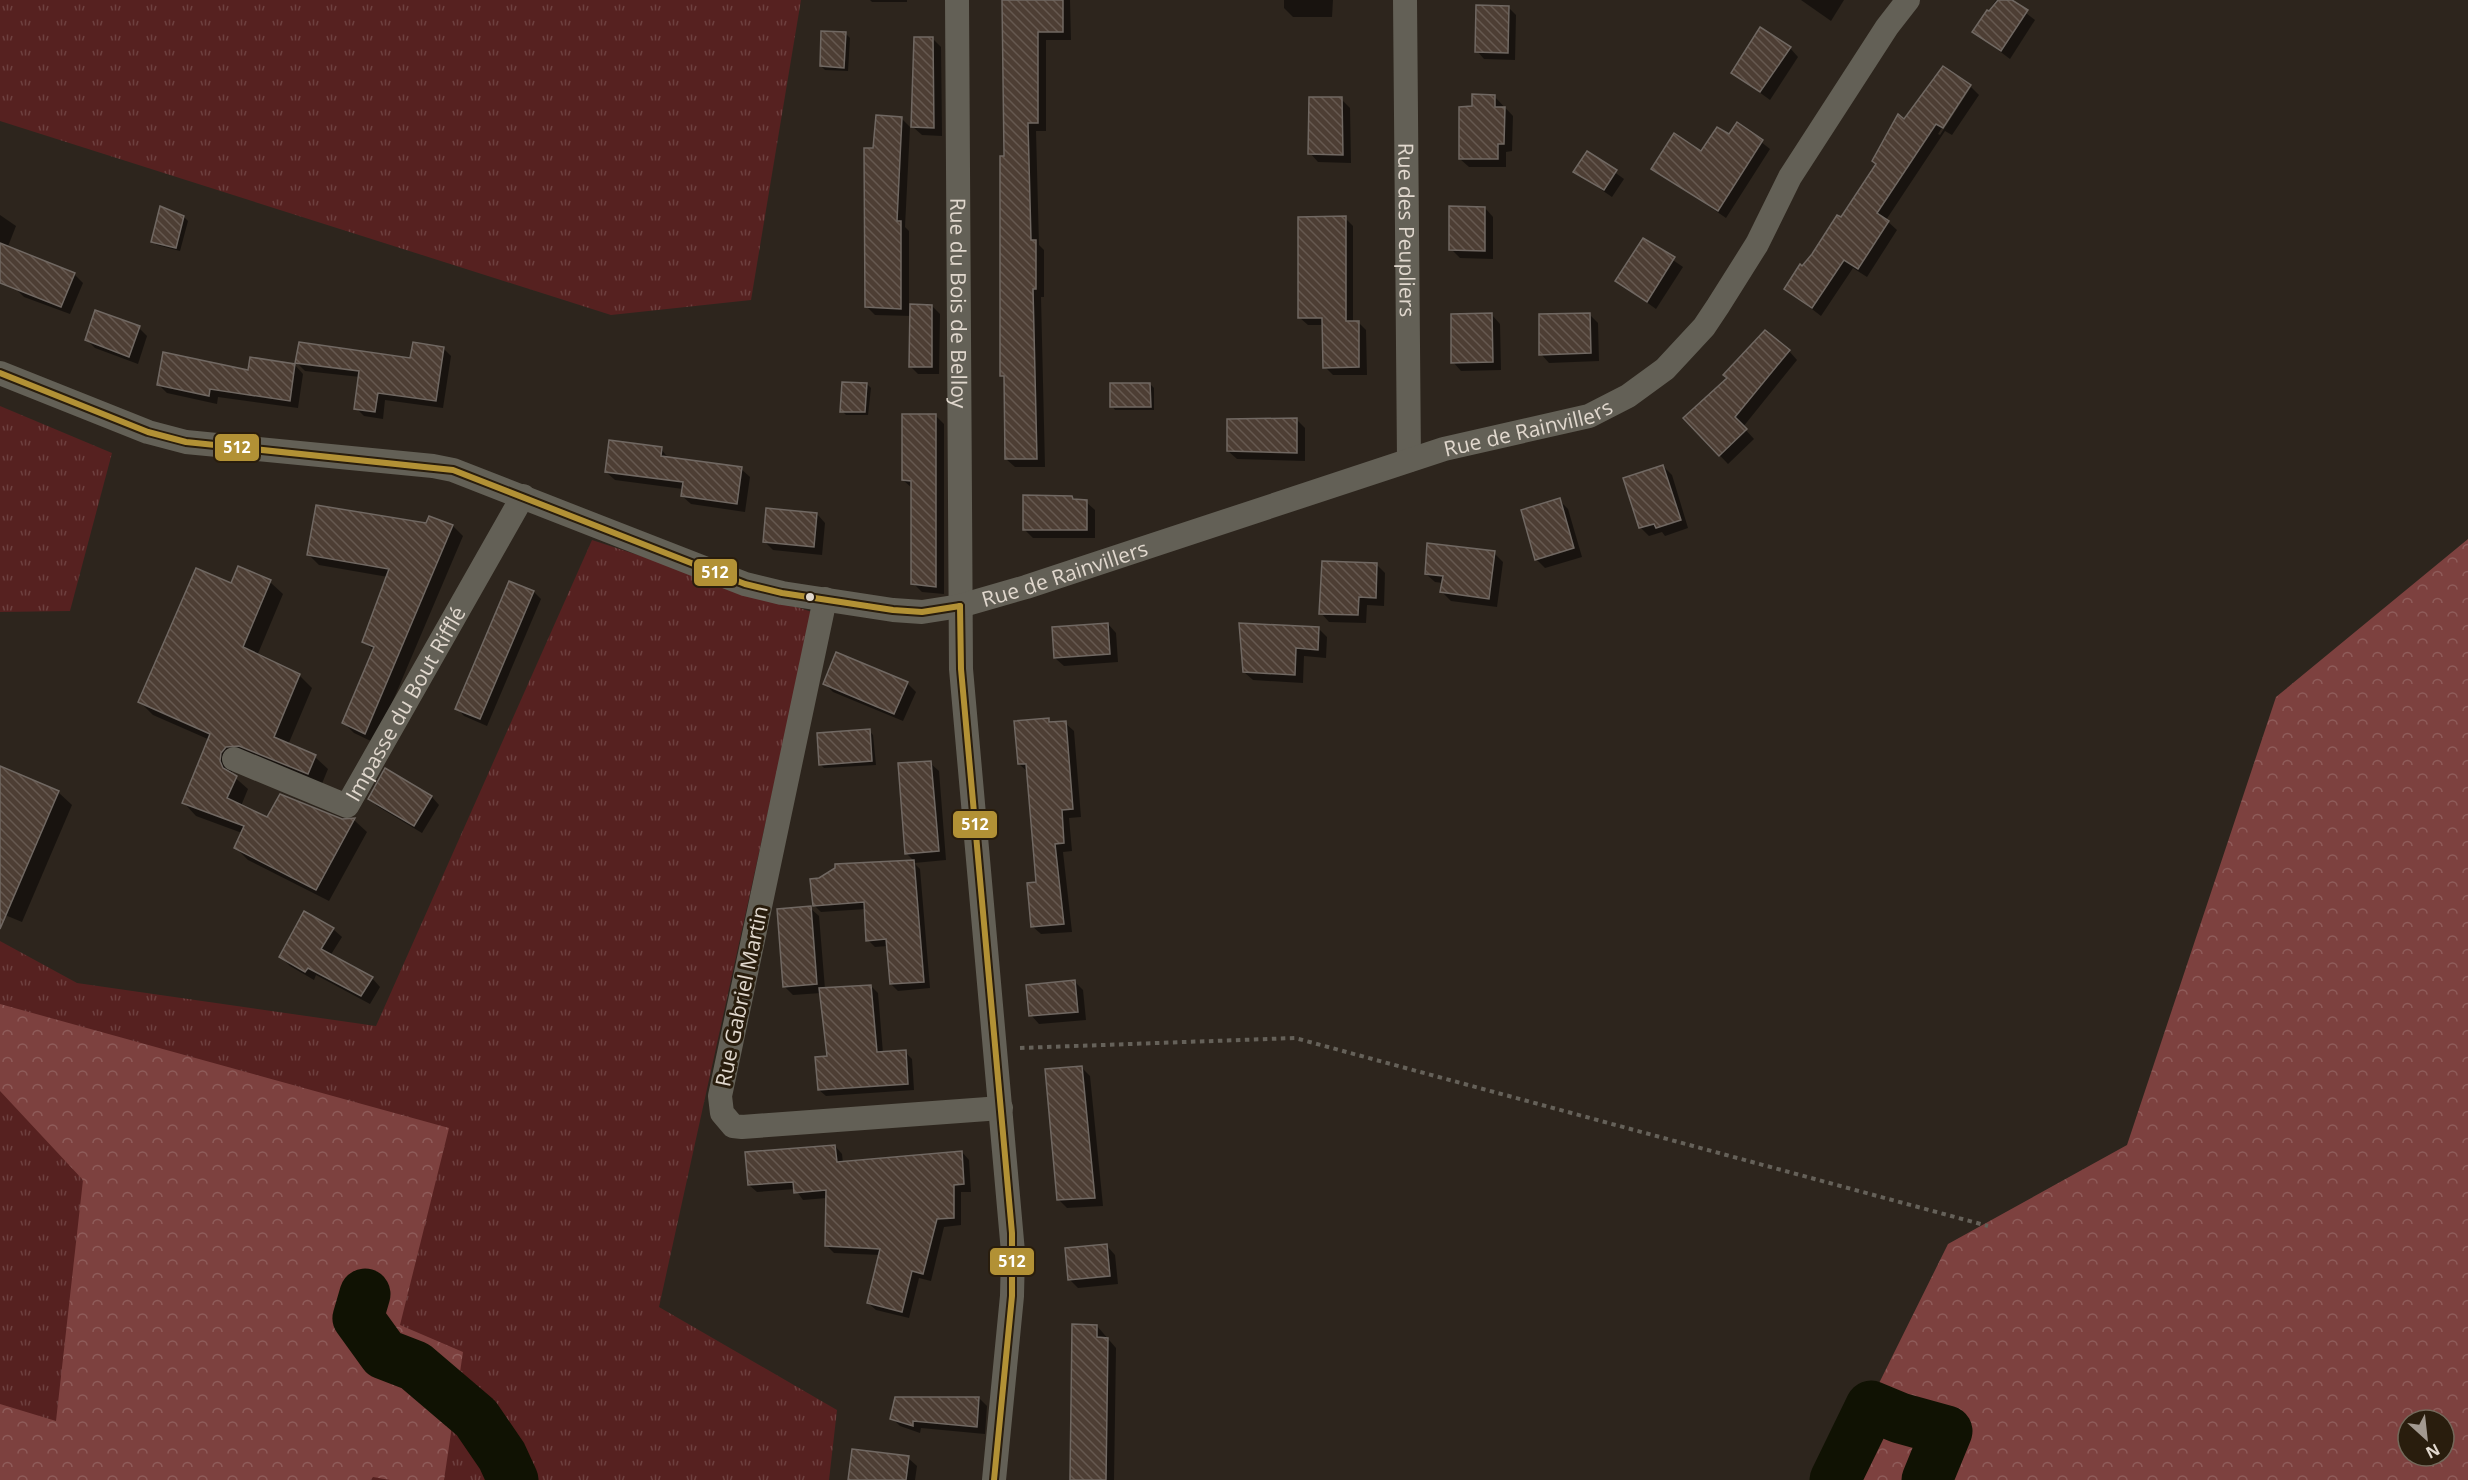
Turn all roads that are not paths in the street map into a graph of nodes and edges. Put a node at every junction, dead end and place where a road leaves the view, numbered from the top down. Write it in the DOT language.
graph roads {
  1 [pos="957,0"];
  2 [pos="1405,0"];
  3 [pos="1908,0"];
  4 [pos="0,373"];
  5 [pos="1409,460"];
  6 [pos="523,496"];
  7 [pos="825,599"];
  8 [pos="960,606"];
  9 [pos="234,759"];
  10 [pos="1001,1108"];
  11 [pos="994,1480"];
  1 -- 8 [label="street, Rue du Bois de Belloy"];
  2 -- 5 [label="street, Rue des Peupliers"];
  3 -- 5 [label="street, Rue de Rainvillers"];
  4 -- 6 [label="street, Rue de Rainvillers"];
  5 -- 8 [label="street, Rue de Rainvillers"];
  6 -- 7 [label="street, Rue de Rainvillers"];
  6 -- 9 [label="street, Impasse du Bout Rifflé"];
  7 -- 8 [label="street, Rue de Rainvillers"];
  7 -- 10 [label="street, Rue Gabriel Martin"];
  8 -- 10 [label="street, Rue du Bois de Belloy"];
  10 -- 11 [label="street, Rue du Bois de Belloy"];
}
